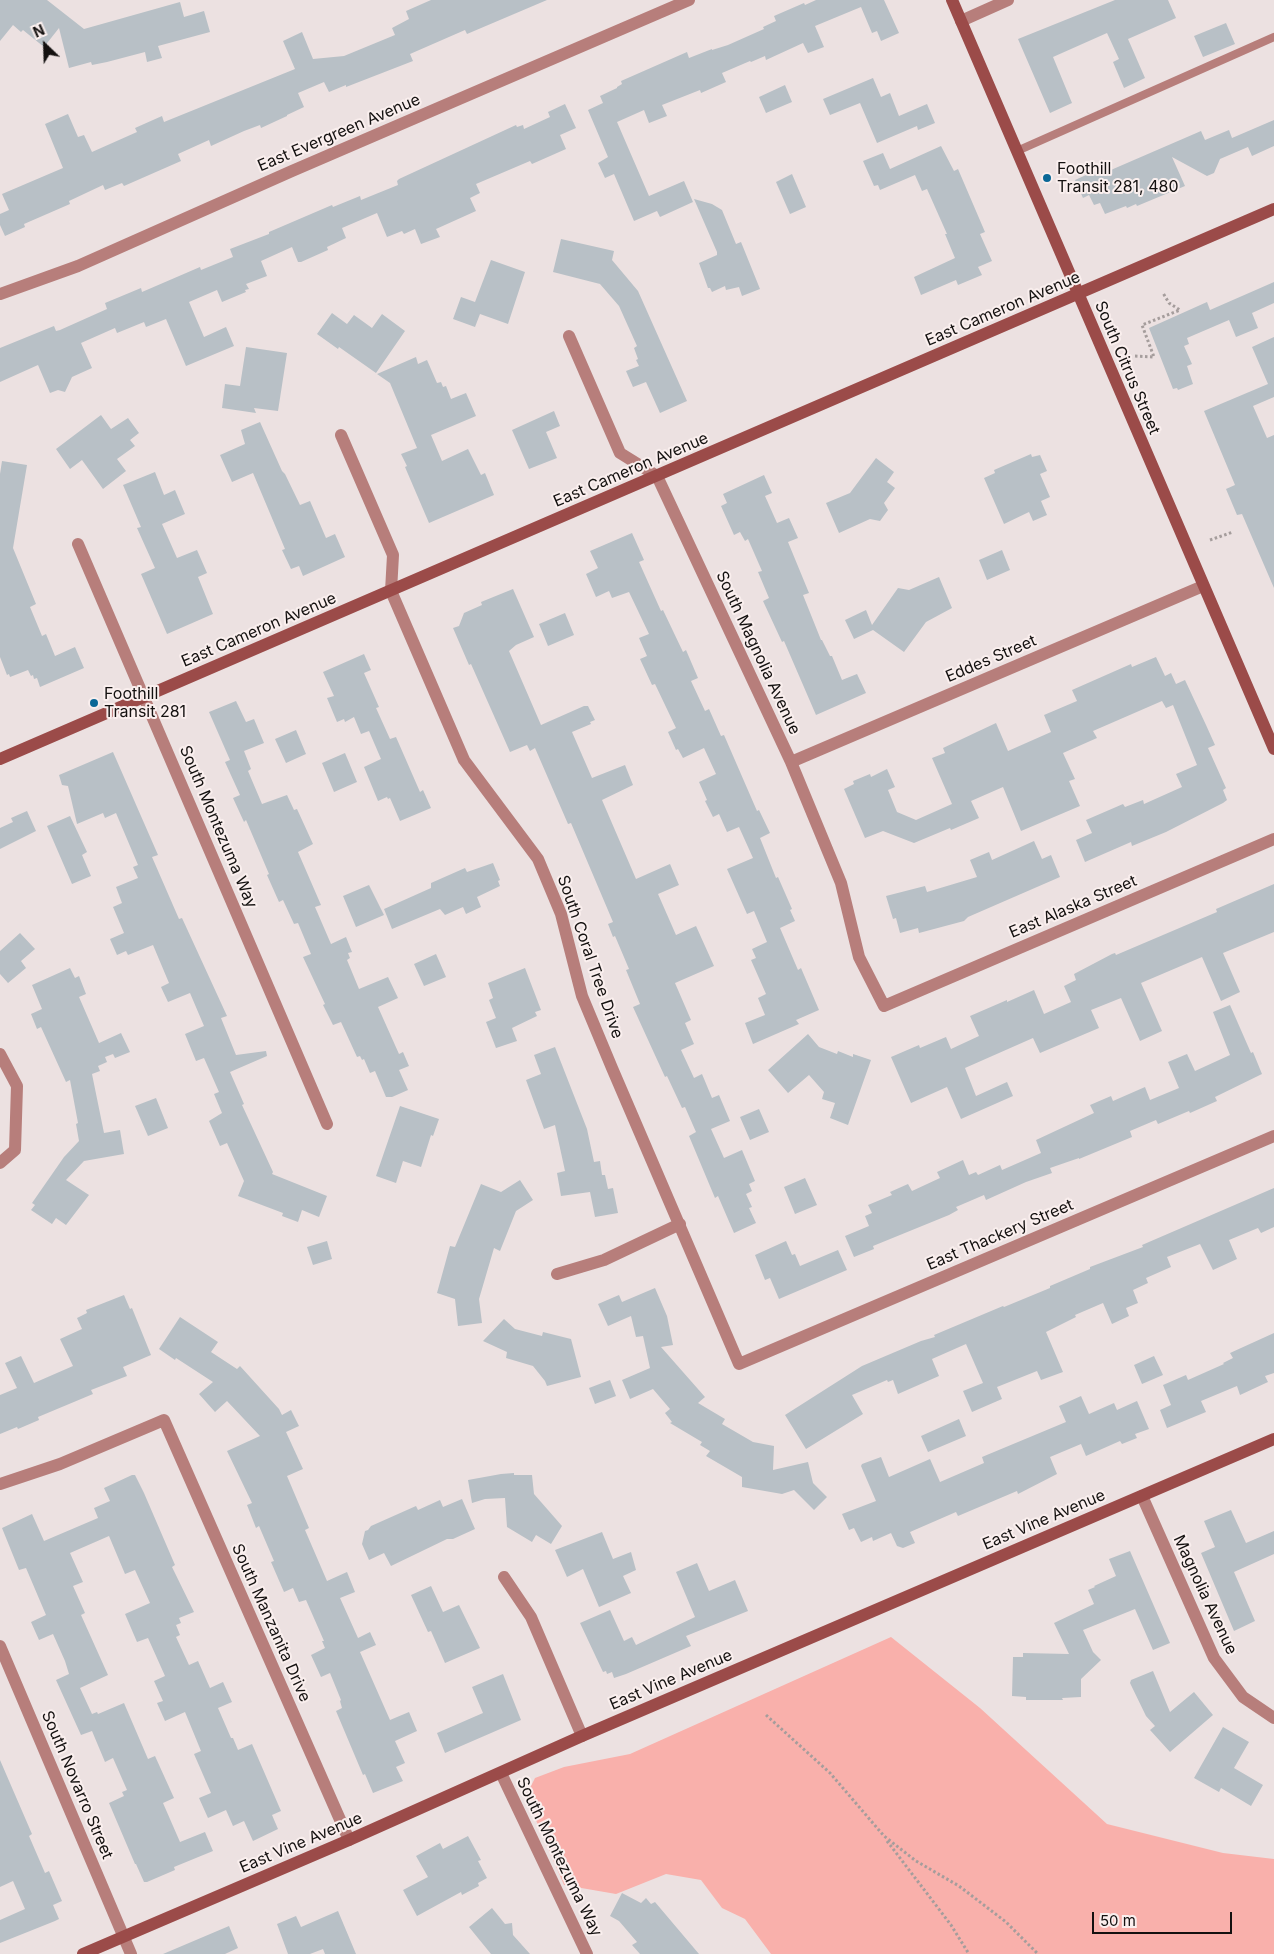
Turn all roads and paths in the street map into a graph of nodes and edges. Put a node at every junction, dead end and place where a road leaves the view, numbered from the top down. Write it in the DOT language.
graph roads {
  1 [pos="689,0"];
  2 [pos="952,0"];
  3 [pos="1008,0"];
  4 [pos="961,20"];
  5 [pos="1274,37"];
  6 [pos="1017,151"];
  7 [pos="1274,209"];
  8 [pos="1163,293"];
  9 [pos="0,294"];
  10 [pos="1078,294"];
  11 [pos="569,336"];
  12 [pos="1135,356"];
  13 [pos="341,435"];
  14 [pos="657,476"];
  15 [pos="1232,532"];
  16 [pos="1210,540"];
  17 [pos="78,544"];
  18 [pos="1203,586"];
  19 [pos="391,591"];
  20 [pos="144,696"];
  21 [pos="1274,749"];
  22 [pos="0,759"];
  23 [pos="791,762"];
  24 [pos="1274,839"];
  25 [pos="884,1006"];
  26 [pos="0,1054"];
  27 [pos="327,1124"];
  28 [pos="1274,1136"];
  29 [pos="0,1163"];
  30 [pos="680,1224"];
  31 [pos="557,1274"];
  32 [pos="739,1364"];
  33 [pos="1274,1439"];
  34 [pos="0,1484"];
  35 [pos="1142,1496"];
  36 [pos="504,1577"];
  37 [pos="0,1646"];
  38 [pos="766,1715"];
  39 [pos="1274,1718"];
  40 [pos="582,1736"];
  41 [pos="501,1773"];
  42 [pos="884,1836"];
  43 [pos="349,1840"];
  44 [pos="124,1936"];
  45 [pos="83,1954"];
  46 [pos="131,1954"];
  47 [pos="587,1954"];
  48 [pos="969,1954"];
  49 [pos="1038,1954"];
  1 -- 9 [label="street, East Evergreen Avenue"];
  2 -- 4 [label="street, South Citrus Street"];
  3 -- 4 [label="street"];
  4 -- 6 [label="street, South Citrus Street"];
  5 -- 6 [label="lane"];
  6 -- 10 [label="street, South Citrus Street"];
  7 -- 10 [label="street, East Cameron Avenue"];
  8 -- 12 [label="path"];
  10 -- 14 [label="street, East Cameron Avenue"];
  10 -- 18 [label="street, South Citrus Street"];
  11 -- 14 [label="street"];
  13 -- 19 [label="street, South Coral Tree Drive"];
  14 -- 19 [label="street, East Cameron Avenue"];
  14 -- 23 [label="street, South Magnolia Avenue"];
  15 -- 16 [label="path"];
  17 -- 20 [label="street, South Montezuma Way"];
  18 -- 21 [label="street, South Citrus Street"];
  18 -- 23 [label="street, Eddes Street"];
  19 -- 20 [label="street, East Cameron Avenue"];
  19 -- 30 [label="street, South Coral Tree Drive"];
  20 -- 22 [label="street, East Cameron Avenue"];
  20 -- 27 [label="street, South Montezuma Way"];
  23 -- 25 [label="street, South Magnolia Avenue"];
  24 -- 25 [label="street, East Alaska Street"];
  26 -- 29 [label="street"];
  28 -- 32 [label="street, East Thackery Street"];
  30 -- 31 [label="street"];
  30 -- 32 [label="street, South Coral Tree Drive"];
  33 -- 35 [label="street, East Vine Avenue"];
  34 -- 43 [label="street, South Manzanita Drive"];
  35 -- 39 [label="street, Magnolia Avenue"];
  35 -- 40 [label="street, East Vine Avenue"];
  36 -- 40 [label="street"];
  37 -- 44 [label="street, South Novarro Street"];
  38 -- 42 [label="path"];
  40 -- 41 [label="street, East Vine Avenue"];
  41 -- 43 [label="street, East Vine Avenue"];
  41 -- 47 [label="street, South Montezuma Way"];
  42 -- 48 [label="path"];
  42 -- 49 [label="path"];
  43 -- 44 [label="street, East Vine Avenue"];
  44 -- 45 [label="street, East Vine Avenue"];
  44 -- 46 [label="street, South Novarro Street"];
}
